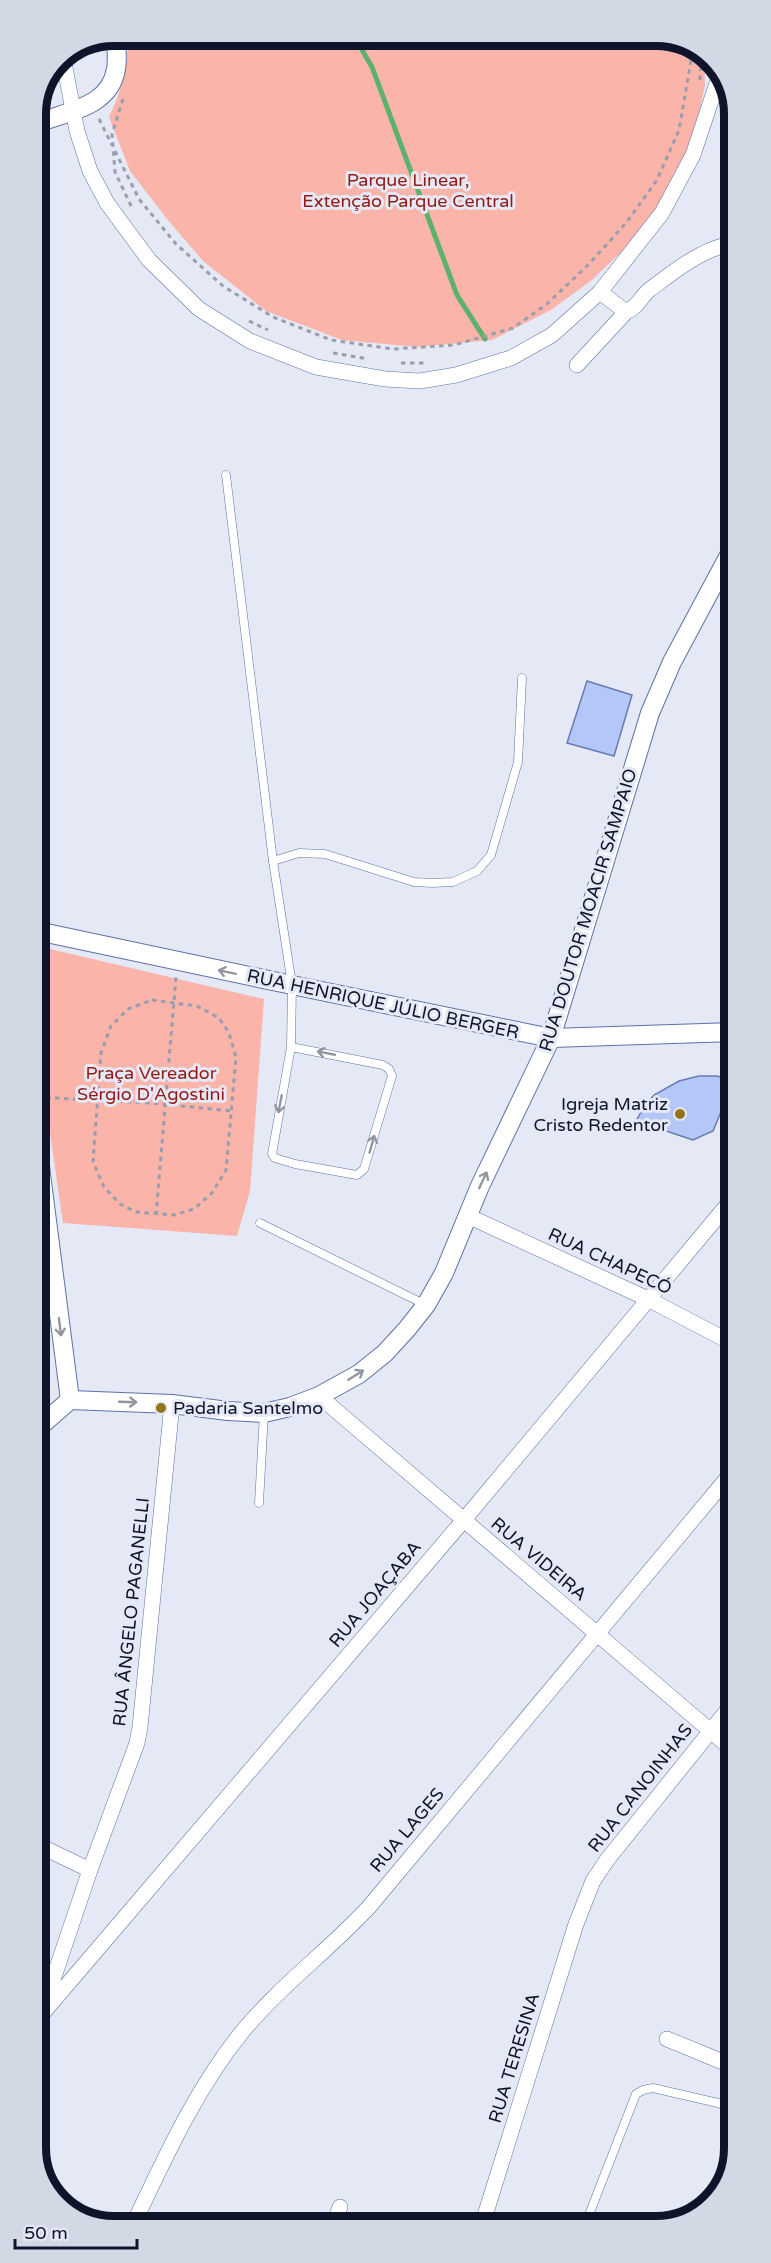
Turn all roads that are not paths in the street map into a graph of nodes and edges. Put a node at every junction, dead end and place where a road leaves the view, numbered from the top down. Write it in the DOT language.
graph roads {
  1 [pos="116,46"];
  2 [pos="66,66"];
  3 [pos="717,84"];
  4 [pos="81,108"];
  5 [pos="46,120"];
  6 [pos="724,247"];
  7 [pos="600,292"];
  8 [pos="626,312"];
  9 [pos="577,365"];
  10 [pos="226,475"];
  11 [pos="724,565"];
  12 [pos="522,678"];
  13 [pos="273,861"];
  14 [pos="46,933"];
  15 [pos="292,986"];
  16 [pos="724,1032"];
  17 [pos="551,1038"];
  18 [pos="291,1047"];
  19 [pos="724,1209"];
  20 [pos="46,1213"];
  21 [pos="468,1216"];
  22 [pos="260,1223"];
  23 [pos="648,1299"];
  24 [pos="426,1305"];
  25 [pos="724,1339"];
  26 [pos="319,1396"];
  27 [pos="70,1400"];
  28 [pos="172,1404"];
  29 [pos="264,1413"];
  30 [pos="46,1421"];
  31 [pos="724,1482"];
  32 [pos="259,1503"];
  33 [pos="463,1521"];
  34 [pos="597,1634"];
  35 [pos="724,1714"];
  36 [pos="710,1730"];
  37 [pos="724,1742"];
  38 [pos="46,1849"];
  39 [pos="90,1870"];
  40 [pos="584,1903"];
  41 [pos="46,2004"];
  42 [pos="46,2013"];
  43 [pos="667,2039"];
  44 [pos="724,2062"];
  45 [pos="724,2105"];
  46 [pos="340,2207"];
  47 [pos="137,2216"];
  48 [pos="337,2216"];
  49 [pos="485,2216"];
  50 [pos="589,2216"];
  1 -- 4 [label="street"];
  2 -- 4 [label="street"];
  3 -- 7 [label="street"];
  4 -- 5 [label="street"];
  4 -- 7 [label="street"];
  6 -- 8 [label="street"];
  7 -- 8 [label="street"];
  8 -- 9 [label="street"];
  10 -- 13 [label="lane"];
  11 -- 17 [label="street, RUA DOUTOR MOACIR SAMPAIO"];
  12 -- 13 [label="lane"];
  13 -- 15 [label="lane"];
  15 -- 14 [label="street, RUA HENRIQUE JÚLIO BERGER, one-way"];
  15 -- 17 [label="street, RUA HENRIQUE JÚLIO BERGER"];
  15 -- 18 [label="lane"];
  16 -- 17 [label="street, RUA HENRIQUE JÚLIO BERGER"];
  21 -- 17 [label="street, RUA DOUTOR MOACIR SAMPAIO, one-way"];
  18 -- 18 [label="lane, one-way"];
  19 -- 23 [label="street, RUA JOAÇABA"];
  20 -- 27 [label="street, one-way"];
  21 -- 23 [label="street, RUA CHAPECÓ"];
  21 -- 24 [label="street, RUA DOUTOR MOACIR SAMPAIO"];
  22 -- 24 [label="lane"];
  23 -- 25 [label="street, RUA CHAPECÓ"];
  23 -- 33 [label="street, RUA JOAÇABA"];
  26 -- 24 [label="street, RUA DOUTOR MOACIR SAMPAIO, one-way"];
  26 -- 29 [label="street, RUA DOUTOR MOACIR SAMPAIO"];
  26 -- 33 [label="street, RUA VIDEIRA"];
  27 -- 28 [label="street, RUA DOUTOR MOACIR SAMPAIO, one-way"];
  27 -- 30 [label="street"];
  28 -- 29 [label="street, RUA DOUTOR MOACIR SAMPAIO"];
  28 -- 39 [label="street, RUA ÂNGELO PAGANELLI"];
  29 -- 32 [label="lane"];
  31 -- 34 [label="street, RUA LAGES"];
  33 -- 34 [label="street, RUA VIDEIRA"];
  33 -- 42 [label="street, RUA JOAÇABA"];
  34 -- 36 [label="street, RUA VIDEIRA"];
  34 -- 47 [label="street, RUA LAGES"];
  35 -- 36 [label="street, RUA CANOINHAS"];
  36 -- 37 [label="street, RUA VIDEIRA"];
  36 -- 40 [label="street, RUA CANOINHAS"];
  38 -- 39 [label="street"];
  39 -- 41 [label="street, RUA ÂNGELO PAGANELLI"];
  40 -- 49 [label="street, RUA TERESINA"];
  43 -- 44 [label="street"];
  45 -- 50 [label="lane"];
  46 -- 48 [label="street"];
}
